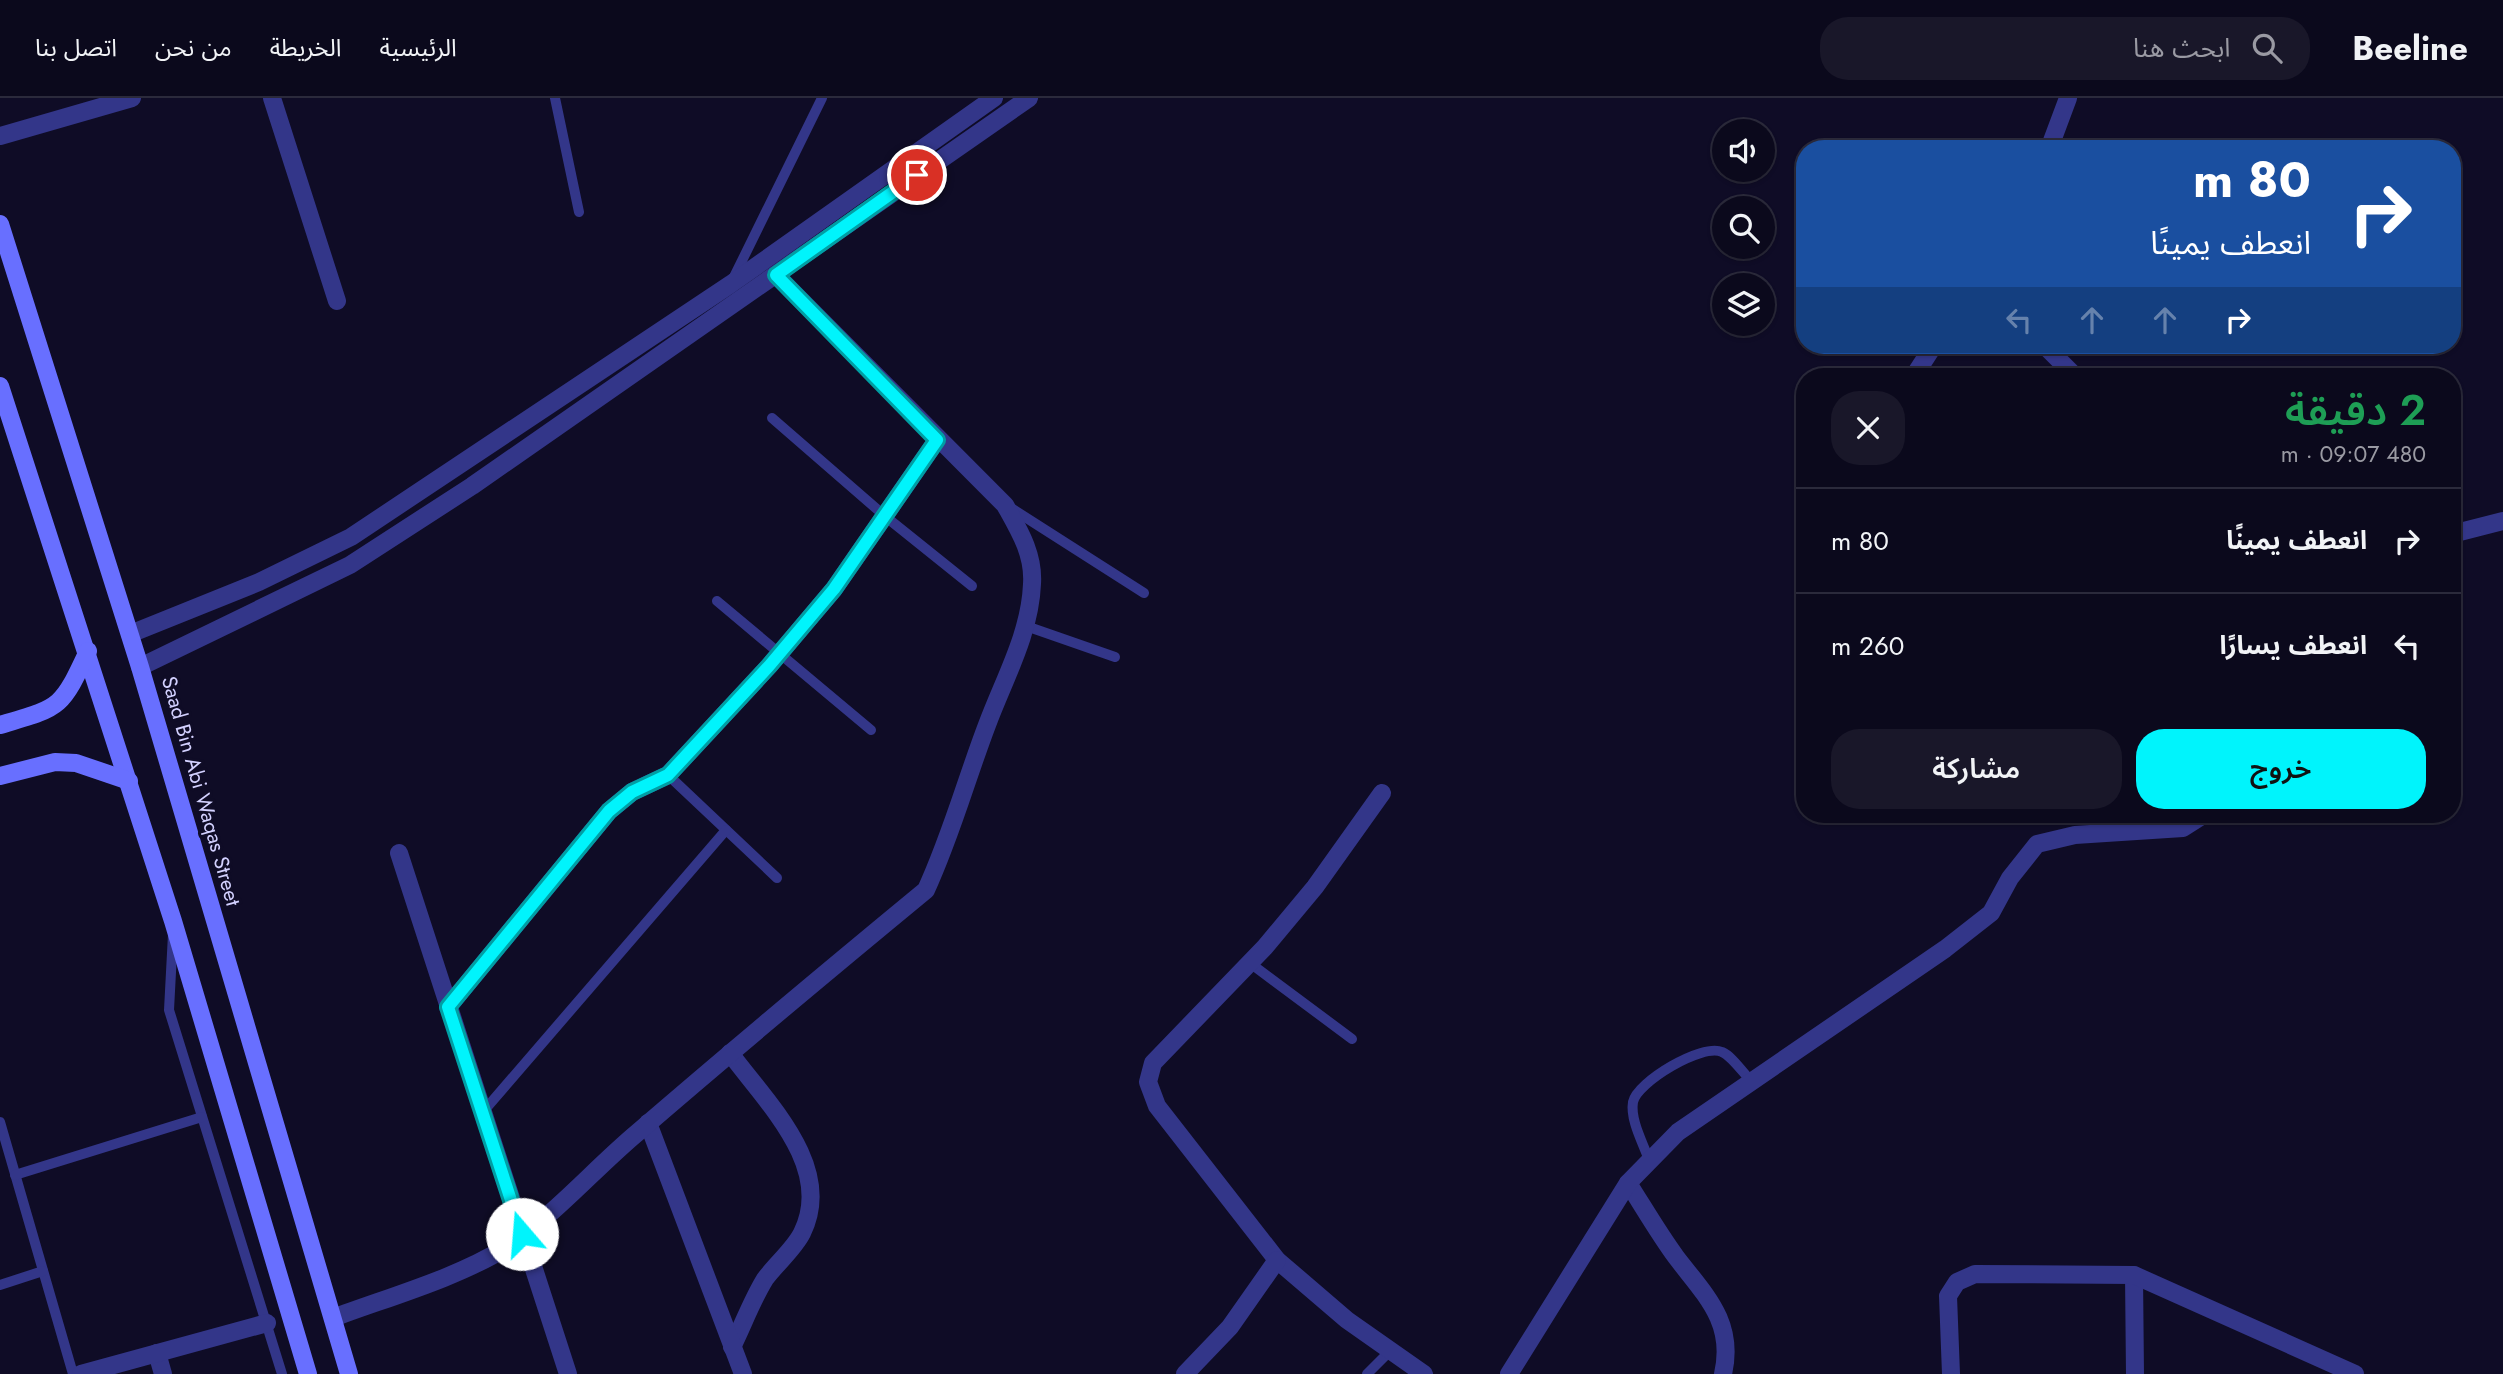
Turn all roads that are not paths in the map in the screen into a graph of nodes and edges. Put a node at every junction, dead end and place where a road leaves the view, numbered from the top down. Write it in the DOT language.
graph roads {
  1 [pos="132,98"];
  2 [pos="272,98"];
  3 [pos="555,98"];
  4 [pos="822,98"];
  5 [pos="994,98"];
  6 [pos="1029,98"];
  7 [pos="2068,98"];
  8 [pos="0,136"];
  9 [pos="2052,140"];
  10 [pos="579,212"];
  11 [pos="0,223"];
  12 [pos="776,275"];
  13 [pos="731,284"];
  14 [pos="337,301"];
  15 [pos="2053,354"];
  16 [pos="2067,368"];
  17 [pos="0,386"];
  18 [pos="772,418"];
  19 [pos="937,440"];
  20 [pos="1005,505"];
  21 [pos="886,517"];
  22 [pos="2503,521"];
  23 [pos="2461,532"];
  24 [pos="972,586"];
  25 [pos="1144,593"];
  26 [pos="216,600"];
  27 [pos="717,601"];
  28 [pos="226,625"];
  29 [pos="1026,626"];
  30 [pos="130,634"];
  31 [pos="88,651"];
  32 [pos="780,653"];
  33 [pos="1115,657"];
  34 [pos="141,667"];
  35 [pos="0,725"];
  36 [pos="871,730"];
  37 [pos="668,775"];
  38 [pos="0,776"];
  39 [pos="129,781"];
  40 [pos="1382,793"];
  41 [pos="2191,823"];
  42 [pos="726,830"];
  43 [pos="399,853"];
  44 [pos="777,878"];
  45 [pos="173,921"];
  46 [pos="1250,962"];
  47 [pos="448,1007"];
  48 [pos="1352,1039"];
  49 [pos="730,1053"];
  50 [pos="1752,1082"];
  51 [pos="482,1113"];
  52 [pos="202,1117"];
  53 [pos="0,1122"];
  54 [pos="648,1123"];
  55 [pos="1649,1160"];
  56 [pos="15,1175"];
  57 [pos="1628,1183"];
  58 [pos="522,1234"];
  59 [pos="1276,1260"];
  60 [pos="43,1271"];
  61 [pos="2134,1275"];
  62 [pos="0,1285"];
  63 [pos="333,1318"];
  64 [pos="267,1323"];
  65 [pos="732,1347"];
  66 [pos="1390,1351"];
  67 [pos="157,1353"];
  68 [pos="73,1374"];
  69 [pos="81,1374"];
  70 [pos="163,1374"];
  71 [pos="282,1374"];
  72 [pos="308,1374"];
  73 [pos="349,1374"];
  74 [pos="568,1374"];
  75 [pos="743,1374"];
  76 [pos="1185,1374"];
  77 [pos="1367,1374"];
  78 [pos="1424,1374"];
  79 [pos="1509,1374"];
  80 [pos="1723,1374"];
  81 [pos="1951,1374"];
  82 [pos="2135,1374"];
  83 [pos="2355,1374"];
  1 -- 8 [label="street"];
  2 -- 14 [label="street"];
  3 -- 10 [label="lane"];
  4 -- 13 [label="lane"];
  5 -- 13 [label="street"];
  6 -- 12 [label="street"];
  7 -- 9 [label="street"];
  11 -- 30 [label="main road, Saad Bin Abi Waqas Street"];
  12 -- 19 [label="street"];
  12 -- 28 [label="street"];
  13 -- 26 [label="street"];
  15 -- 16 [label="street"];
  17 -- 31 [label="main road"];
  18 -- 21 [label="lane"];
  19 -- 20 [label="street"];
  19 -- 21 [label="street"];
  20 -- 25 [label="lane"];
  20 -- 29 [label="street"];
  21 -- 24 [label="lane"];
  21 -- 32 [label="street"];
  22 -- 23 [label="street"];
  26 -- 28 [label="street"];
  26 -- 30 [label="street"];
  27 -- 32 [label="lane"];
  28 -- 34 [label="street"];
  29 -- 33 [label="lane"];
  29 -- 49 [label="street"];
  30 -- 34 [label="main road, Saad Bin Abi Waqas Street"];
  31 -- 35 [label="main road"];
  31 -- 39 [label="main road"];
  32 -- 36 [label="lane"];
  32 -- 37 [label="street"];
  34 -- 63 [label="main road, Saad Bin Abi Waqas Street"];
  37 -- 42 [label="lane"];
  37 -- 47 [label="street"];
  38 -- 39 [label="main road"];
  39 -- 45 [label="main road"];
  40 -- 46 [label="street"];
  41 -- 50 [label="street"];
  42 -- 44 [label="lane"];
  42 -- 51 [label="lane"];
  43 -- 47 [label="street"];
  45 -- 52 [label="lane"];
  45 -- 72 [label="main road"];
  46 -- 48 [label="lane"];
  46 -- 59 [label="street"];
  47 -- 51 [label="street"];
  49 -- 54 [label="street"];
  49 -- 65 [label="street"];
  50 -- 55 [label="street"];
  50 -- 55 [label="lane"];
  51 -- 58 [label="street"];
  52 -- 56 [label="lane"];
  52 -- 64 [label="lane"];
  53 -- 56 [label="lane"];
  54 -- 58 [label="street"];
  54 -- 65 [label="street"];
  55 -- 57 [label="street"];
  56 -- 60 [label="lane"];
  57 -- 79 [label="street"];
  57 -- 80 [label="street"];
  58 -- 63 [label="street"];
  58 -- 74 [label="street"];
  59 -- 66 [label="street"];
  59 -- 76 [label="street"];
  60 -- 62 [label="lane"];
  60 -- 68 [label="lane"];
  61 -- 81 [label="street"];
  61 -- 82 [label="street"];
  61 -- 83 [label="street"];
  63 -- 73 [label="main road, Saad Bin Abi Waqas Street"];
  64 -- 67 [label="street"];
  64 -- 71 [label="lane"];
  65 -- 75 [label="street"];
  66 -- 77 [label="lane"];
  66 -- 78 [label="street"];
  67 -- 69 [label="street"];
  67 -- 70 [label="street"];
}
